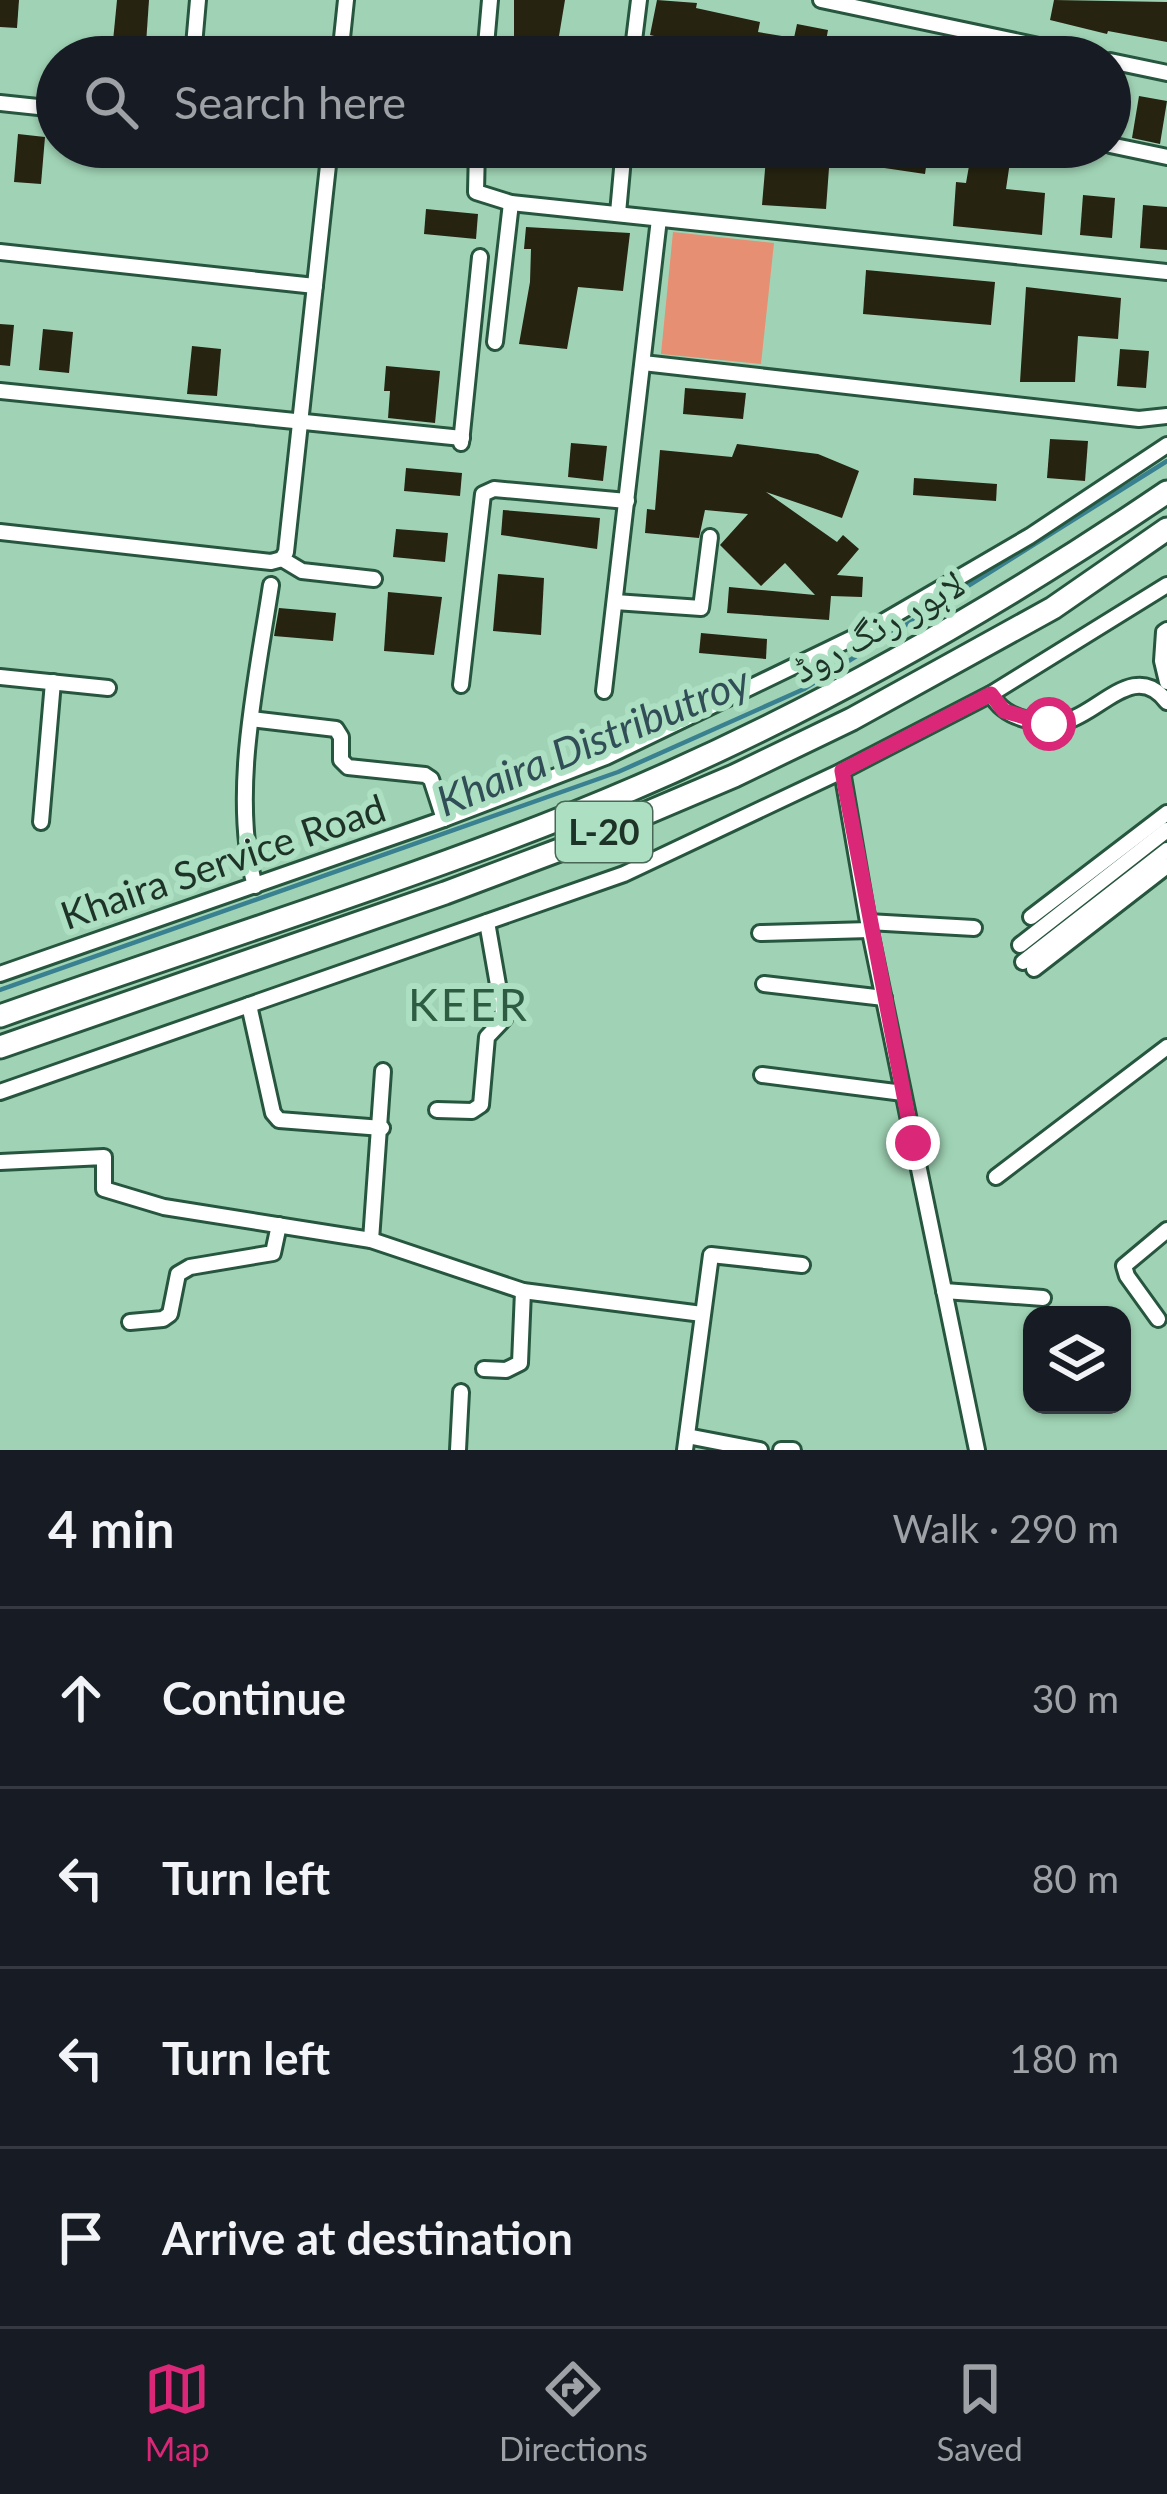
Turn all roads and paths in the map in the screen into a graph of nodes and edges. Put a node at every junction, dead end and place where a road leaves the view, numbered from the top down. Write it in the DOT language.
graph roads {
  1 [pos="198,0"];
  2 [pos="346,0"];
  3 [pos="490,0"];
  4 [pos="638,0"];
  5 [pos="821,0"];
  6 [pos="195,36"];
  7 [pos="342,36"];
  8 [pos="487,36"];
  9 [pos="635,36"];
  10 [pos="992,36"];
  11 [pos="1131,65"];
  12 [pos="1167,73"];
  13 [pos="0,103"];
  14 [pos="36,107"];
  15 [pos="1131,149"];
  16 [pos="1167,157"];
  17 [pos="329,168"];
  18 [pos="475,168"];
  19 [pos="622,168"];
  20 [pos="511,203"];
  21 [pos="618,213"];
  22 [pos="659,219"];
  23 [pos="0,252"];
  24 [pos="480,257"];
  25 [pos="1167,272"];
  26 [pos="315,286"];
  27 [pos="495,343"];
  28 [pos="643,363"];
  29 [pos="0,392"];
  30 [pos="1167,416"];
  31 [pos="300,423"];
  32 [pos="1167,445"];
  33 [pos="1167,492"];
  34 [pos="627,501"];
  35 [pos="1167,529"];
  36 [pos="0,532"];
  37 [pos="710,538"];
  38 [pos="281,559"];
  39 [pos="374,579"];
  40 [pos="271,585"];
  41 [pos="1167,585"];
  42 [pos="615,602"];
  43 [pos="1167,630"];
  44 [pos="0,677"];
  45 [pos="53,682"];
  46 [pos="1167,682"];
  47 [pos="461,685"];
  48 [pos="108,688"];
  49 [pos="604,691"];
  50 [pos="991,694"];
  51 [pos="1167,702"];
  52 [pos="251,718"];
  53 [pos="842,771"];
  54 [pos="1167,813"];
  55 [pos="444,819"];
  56 [pos="40,822"];
  57 [pos="1167,830"];
  58 [pos="1167,850"];
  59 [pos="1167,866"];
  60 [pos="255,886"];
  61 [pos="1030,917"];
  62 [pos="487,922"];
  63 [pos="869,926"];
  64 [pos="974,928"];
  65 [pos="760,933"];
  66 [pos="1019,944"];
  67 [pos="0,974"];
  68 [pos="764,984"];
  69 [pos="884,998"];
  70 [pos="249,1005"];
  71 [pos="0,1016"];
  72 [pos="0,1047"];
  73 [pos="1167,1047"];
  74 [pos="383,1071"];
  75 [pos="762,1075"];
  76 [pos="0,1092"];
  77 [pos="903,1093"];
  78 [pos="437,1110"];
  79 [pos="382,1128"];
  80 [pos="0,1162"];
  81 [pos="996,1178"];
  82 [pos="279,1225"];
  83 [pos="1167,1230"];
  84 [pos="371,1240"];
  85 [pos="802,1265"];
  86 [pos="523,1292"];
  87 [pos="944,1292"];
  88 [pos="1043,1298"];
  89 [pos="702,1314"];
  90 [pos="1158,1319"];
  91 [pos="130,1322"];
  92 [pos="484,1369"];
  93 [pos="461,1392"];
  94 [pos="686,1443"];
  95 [pos="458,1450"];
  96 [pos="760,1450"];
  97 [pos="781,1450"];
  98 [pos="794,1450"];
  99 [pos="977,1450"];
  1 -- 6 [label="street"];
  2 -- 7 [label="street"];
  3 -- 8 [label="street"];
  4 -- 9 [label="street"];
  5 -- 10 [label="street"];
  11 -- 12 [label="street"];
  13 -- 14 [label="street"];
  15 -- 16 [label="street"];
  17 -- 26 [label="street"];
  18 -- 20 [label="street"];
  19 -- 21 [label="street"];
  20 -- 21 [label="street"];
  20 -- 27 [label="street"];
  21 -- 22 [label="street"];
  22 -- 25 [label="street"];
  22 -- 28 [label="street"];
  23 -- 26 [label="street"];
  24 -- 31 [label="street"];
  26 -- 31 [label="street"];
  28 -- 30 [label="street"];
  28 -- 34 [label="street"];
  29 -- 31 [label="street"];
  31 -- 38 [label="street"];
  32 -- 55 [label="street, Khaira Service Road"];
  33 -- 71 [label="highway, لاہور رنگ روڈ / L-20"];
  34 -- 42 [label="street"];
  34 -- 47 [label="street"];
  35 -- 72 [label="highway, لاہور رنگ روڈ / L-20"];
  36 -- 38 [label="street"];
  37 -- 42 [label="street"];
  38 -- 39 [label="street"];
  40 -- 52 [label="street"];
  41 -- 50 [label="street"];
  42 -- 49 [label="street"];
  43 -- 46 [label="street"];
  44 -- 45 [label="street"];
  45 -- 48 [label="street"];
  45 -- 56 [label="street"];
  50 -- 51 [label="street"];
  50 -- 53 [label="street"];
  52 -- 55 [label="street"];
  52 -- 60 [label="street"];
  53 -- 62 [label="street"];
  53 -- 63 [label="street"];
  54 -- 61 [label="street"];
  55 -- 60 [label="street, Khaira Service Road"];
  57 -- 66 [label="street"];
  58 -- 59 [label="street"];
  60 -- 67 [label="street, Khaira Service Road"];
  62 -- 70 [label="street"];
  62 -- 78 [label="street"];
  63 -- 64 [label="street"];
  63 -- 65 [label="street"];
  63 -- 69 [label="street"];
  68 -- 69 [label="street"];
  69 -- 77 [label="street"];
  70 -- 76 [label="street"];
  70 -- 79 [label="street"];
  73 -- 81 [label="street"];
  74 -- 79 [label="street"];
  75 -- 77 [label="street"];
  77 -- 87 [label="street"];
  79 -- 84 [label="street"];
  80 -- 82 [label="street"];
  82 -- 84 [label="street"];
  82 -- 91 [label="street"];
  83 -- 90 [label="street"];
  84 -- 86 [label="street"];
  85 -- 89 [label="street"];
  86 -- 89 [label="street"];
  86 -- 92 [label="street"];
  87 -- 88 [label="street"];
  87 -- 99 [label="street"];
  89 -- 94 [label="street"];
  93 -- 95 [label="street"];
  94 -- 96 [label="street"];
  97 -- 98 [label="street"];
}
